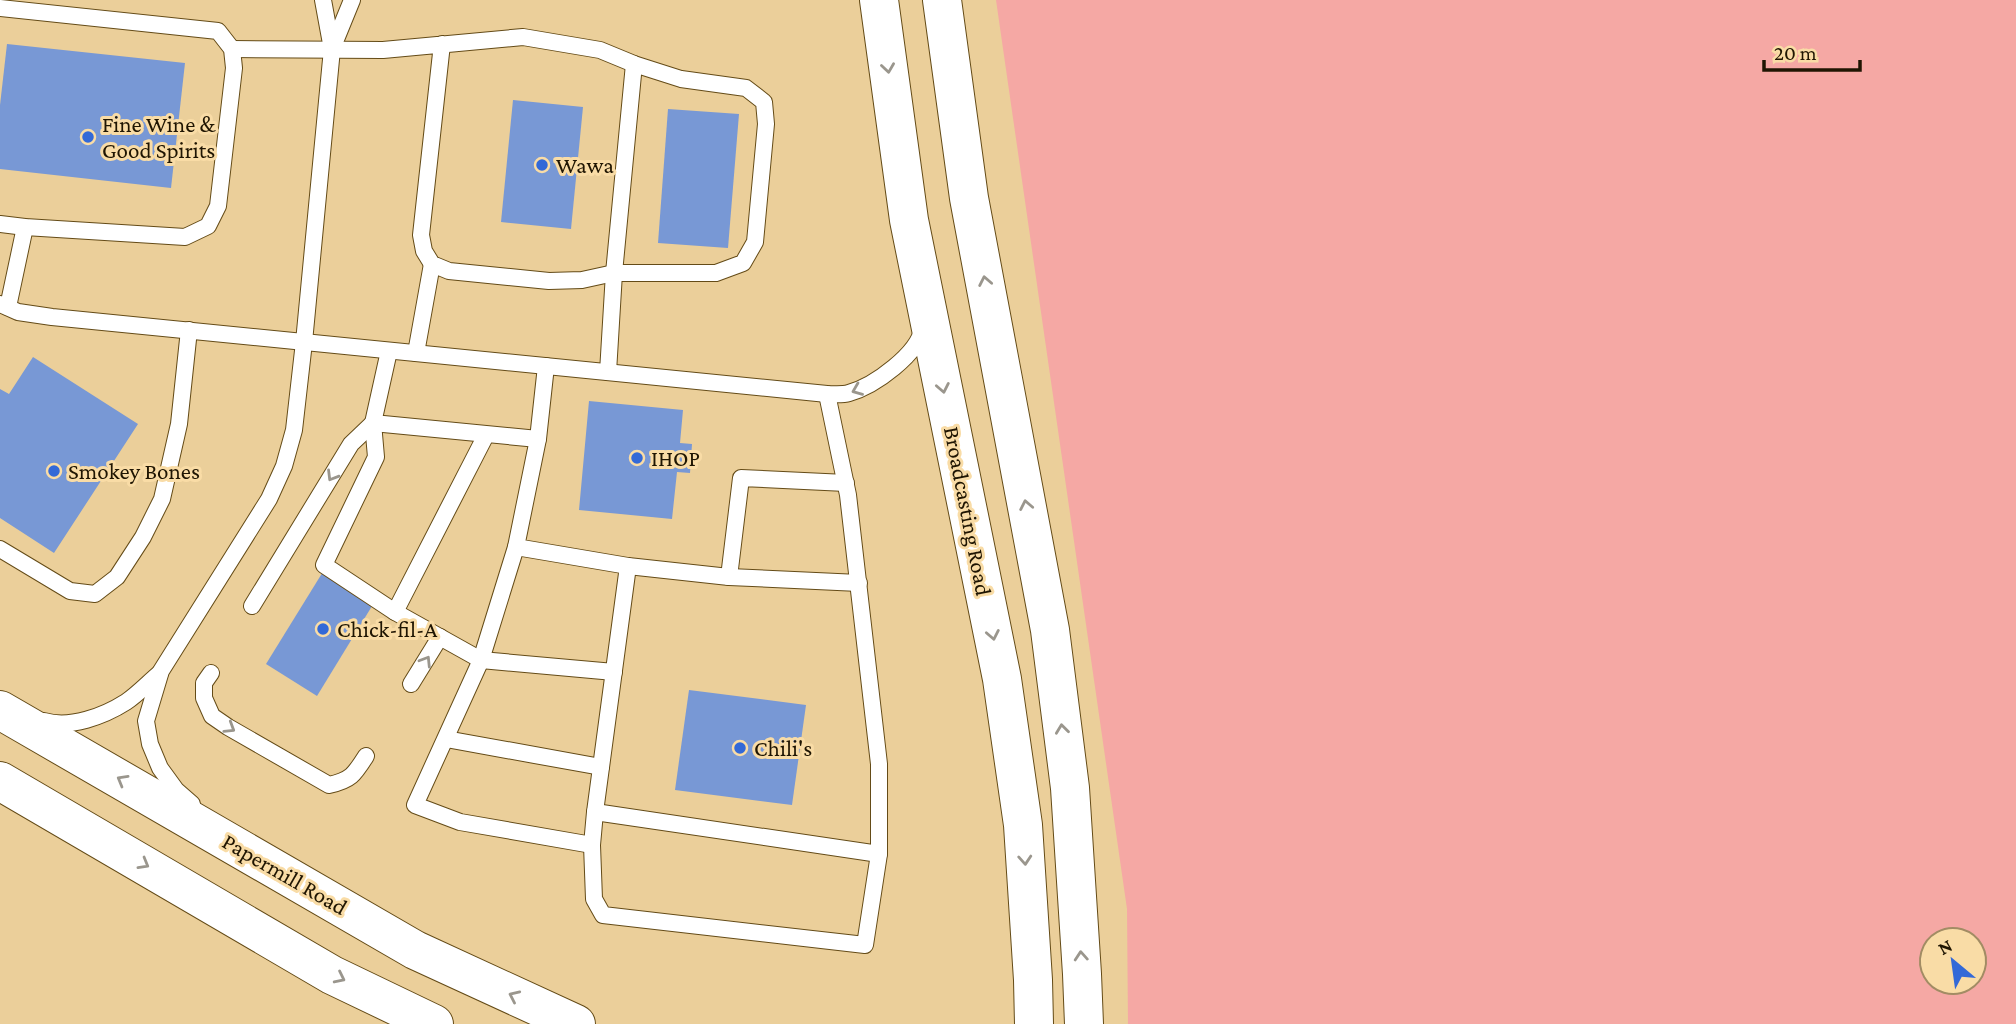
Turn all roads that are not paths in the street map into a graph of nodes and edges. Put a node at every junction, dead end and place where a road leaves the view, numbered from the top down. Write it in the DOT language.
graph roads {
  1 [pos="323,0"];
  2 [pos="352,0"];
  3 [pos="879,0"];
  4 [pos="942,0"];
  5 [pos="0,8"];
  6 [pos="442,44"];
  7 [pos="232,49"];
  8 [pos="332,49"];
  9 [pos="634,64"];
  10 [pos="0,224"];
  11 [pos="25,227"];
  12 [pos="432,264"];
  13 [pos="614,272"];
  14 [pos="926,304"];
  15 [pos="4,306"];
  16 [pos="190,330"];
  17 [pos="304,342"];
  18 [pos="389,351"];
  19 [pos="416,353"];
  20 [pos="546,366"];
  21 [pos="608,372"];
  22 [pos="827,394"];
  23 [pos="373,422"];
  24 [pos="486,435"];
  25 [pos="538,439"];
  26 [pos="846,482"];
  27 [pos="516,547"];
  28 [pos="0,549"];
  29 [pos="628,565"];
  30 [pos="729,577"];
  31 [pos="859,583"];
  32 [pos="252,606"];
  33 [pos="396,611"];
  34 [pos="440,637"];
  35 [pos="481,660"];
  36 [pos="162,671"];
  37 [pos="614,672"];
  38 [pos="211,673"];
  39 [pos="411,684"];
  40 [pos="0,709"];
  41 [pos="446,739"];
  42 [pos="366,757"];
  43 [pos="601,766"];
  44 [pos="0,781"];
  45 [pos="595,812"];
  46 [pos="592,845"];
  47 [pos="237,847"];
  48 [pos="879,854"];
  49 [pos="434,1024"];
  50 [pos="576,1024"];
  51 [pos="1034,1024"];
  52 [pos="1084,1024"];
  1 -- 8 [label="lane"];
  2 -- 8 [label="lane"];
  3 -- 14 [label="main road, Broadcasting Road, one-way"];
  52 -- 4 [label="main road, one-way"];
  5 -- 7 [label="lane"];
  6 -- 8 [label="lane"];
  6 -- 9 [label="lane"];
  6 -- 12 [label="lane"];
  7 -- 8 [label="lane"];
  7 -- 11 [label="lane"];
  8 -- 17 [label="lane"];
  9 -- 13 [label="lane"];
  9 -- 13 [label="lane"];
  10 -- 11 [label="lane"];
  11 -- 15 [label="lane"];
  12 -- 13 [label="lane"];
  12 -- 19 [label="lane"];
  13 -- 21 [label="lane"];
  14 -- 22 [label="lane, one-way"];
  14 -- 51 [label="main road, Broadcasting Road, one-way"];
  15 -- 16 [label="lane"];
  16 -- 17 [label="lane"];
  16 -- 28 [label="lane"];
  17 -- 18 [label="lane"];
  17 -- 36 [label="lane"];
  18 -- 19 [label="lane"];
  18 -- 23 [label="lane"];
  19 -- 20 [label="lane"];
  20 -- 21 [label="lane"];
  20 -- 25 [label="lane"];
  21 -- 22 [label="lane"];
  22 -- 26 [label="lane"];
  23 -- 24 [label="lane"];
  23 -- 32 [label="lane, one-way"];
  23 -- 33 [label="lane"];
  24 -- 25 [label="lane"];
  24 -- 33 [label="lane"];
  25 -- 27 [label="lane"];
  26 -- 30 [label="lane"];
  26 -- 31 [label="lane"];
  27 -- 29 [label="lane"];
  27 -- 35 [label="lane"];
  29 -- 30 [label="lane"];
  29 -- 37 [label="lane"];
  30 -- 31 [label="lane"];
  31 -- 48 [label="lane"];
  33 -- 34 [label="lane"];
  34 -- 35 [label="lane"];
  39 -- 34 [label="lane, one-way"];
  35 -- 37 [label="lane"];
  35 -- 41 [label="lane"];
  36 -- 40 [label="lane"];
  36 -- 47 [label="lane"];
  37 -- 43 [label="lane"];
  38 -- 42 [label="lane, one-way"];
  47 -- 40 [label="main road, Papermill Road, one-way"];
  41 -- 43 [label="lane"];
  41 -- 46 [label="lane"];
  43 -- 45 [label="lane"];
  44 -- 49 [label="main road, one-way"];
  45 -- 46 [label="lane"];
  45 -- 48 [label="lane"];
  46 -- 48 [label="lane"];
  50 -- 47 [label="main road, Papermill Road, one-way"];
}
